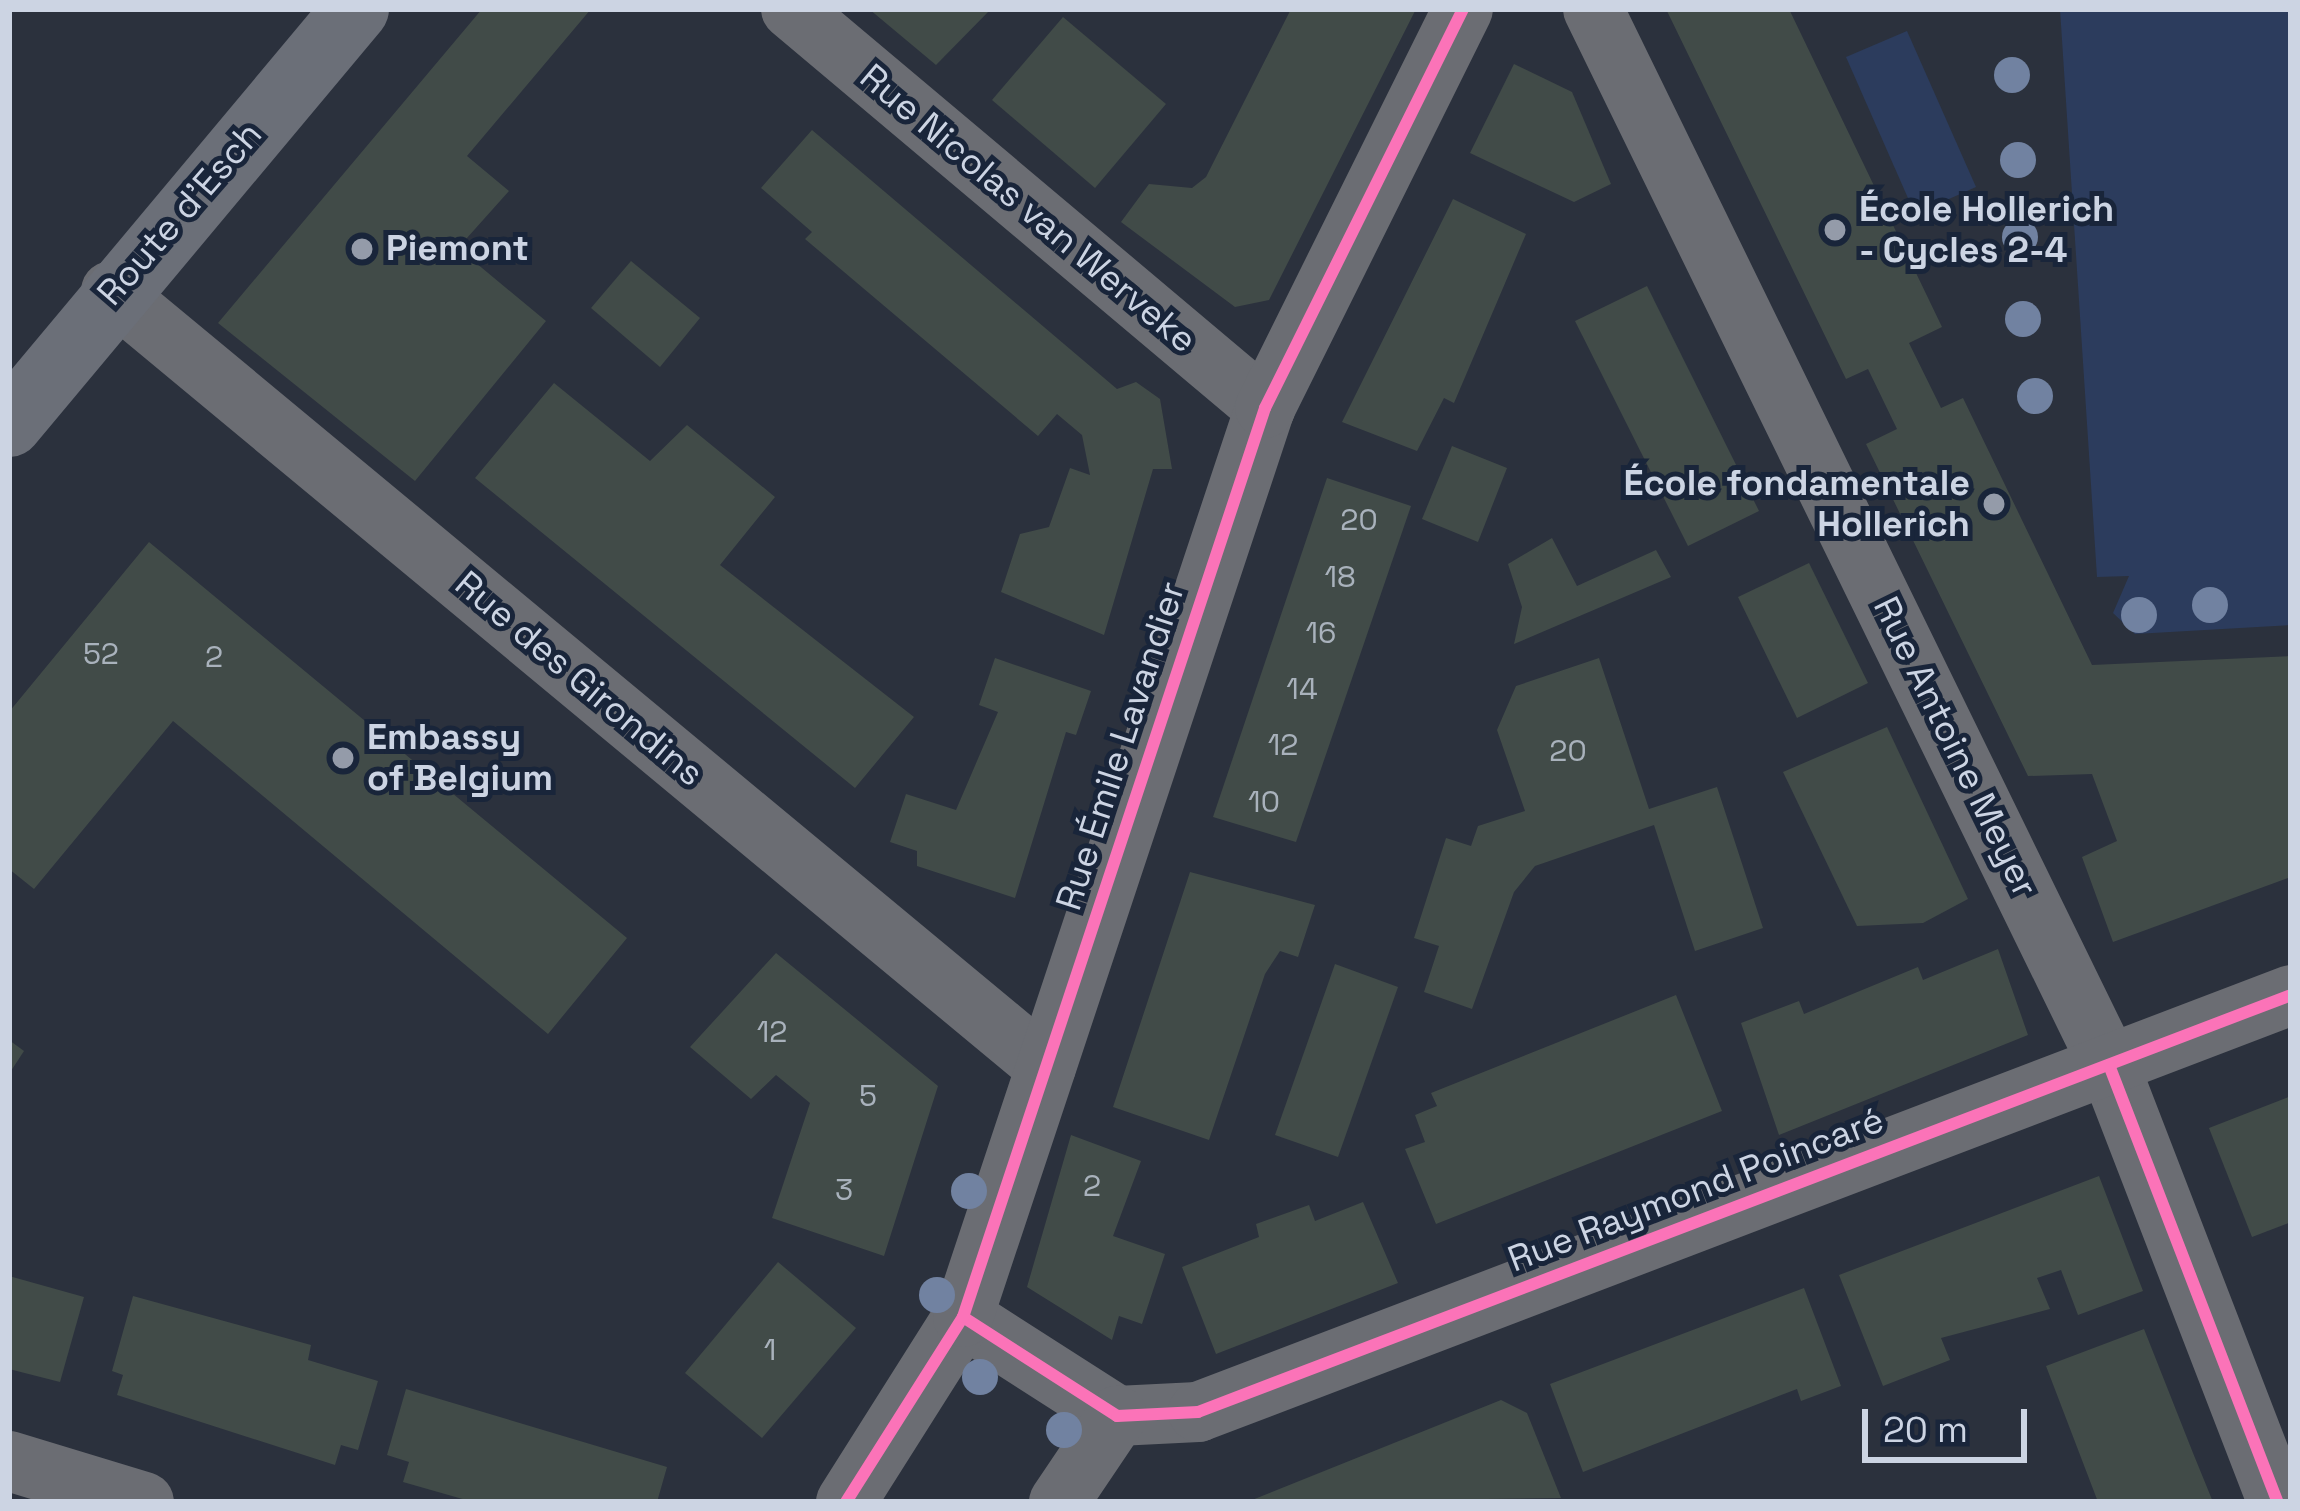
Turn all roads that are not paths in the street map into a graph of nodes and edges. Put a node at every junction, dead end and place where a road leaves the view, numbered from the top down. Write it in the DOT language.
graph roads {
  1 [pos="356,9"];
  2 [pos="791,9"];
  3 [pos="1463,9"];
  4 [pos="1593,9"];
  5 [pos="111,291"];
  6 [pos="1265,408"];
  7 [pos="9,424"];
  8 [pos="2291,994"];
  9 [pos="2109,1065"];
  10 [pos="1046,1067"];
  11 [pos="963,1317"];
  12 [pos="1117,1416"];
  13 [pos="9,1461"];
  14 [pos="144,1502"];
  15 [pos="846,1502"];
  16 [pos="1060,1502"];
  17 [pos="2278,1502"];
  1 -- 5 [label="main road, Route d'Esch"];
  2 -- 6 [label="street, Rue Nicolas van Werveke"];
  3 -- 6 [label="street, Rue Émile Lavandier"];
  4 -- 9 [label="street, Rue Antoine Meyer"];
  5 -- 7 [label="main road, Route d'Esch"];
  5 -- 10 [label="street, Rue des Girondins"];
  6 -- 10 [label="street, Rue Émile Lavandier"];
  8 -- 9 [label="street, Rue Raymond Poincaré"];
  9 -- 12 [label="street, Rue Raymond Poincaré"];
  9 -- 17 [label="street, Rue Antoine Meyer"];
  10 -- 11 [label="street, Rue Émile Lavandier"];
  11 -- 12 [label="street"];
  11 -- 15 [label="street, Rue Émile Lavandier"];
  12 -- 16 [label="street"];
  13 -- 14 [label="street"];
}
